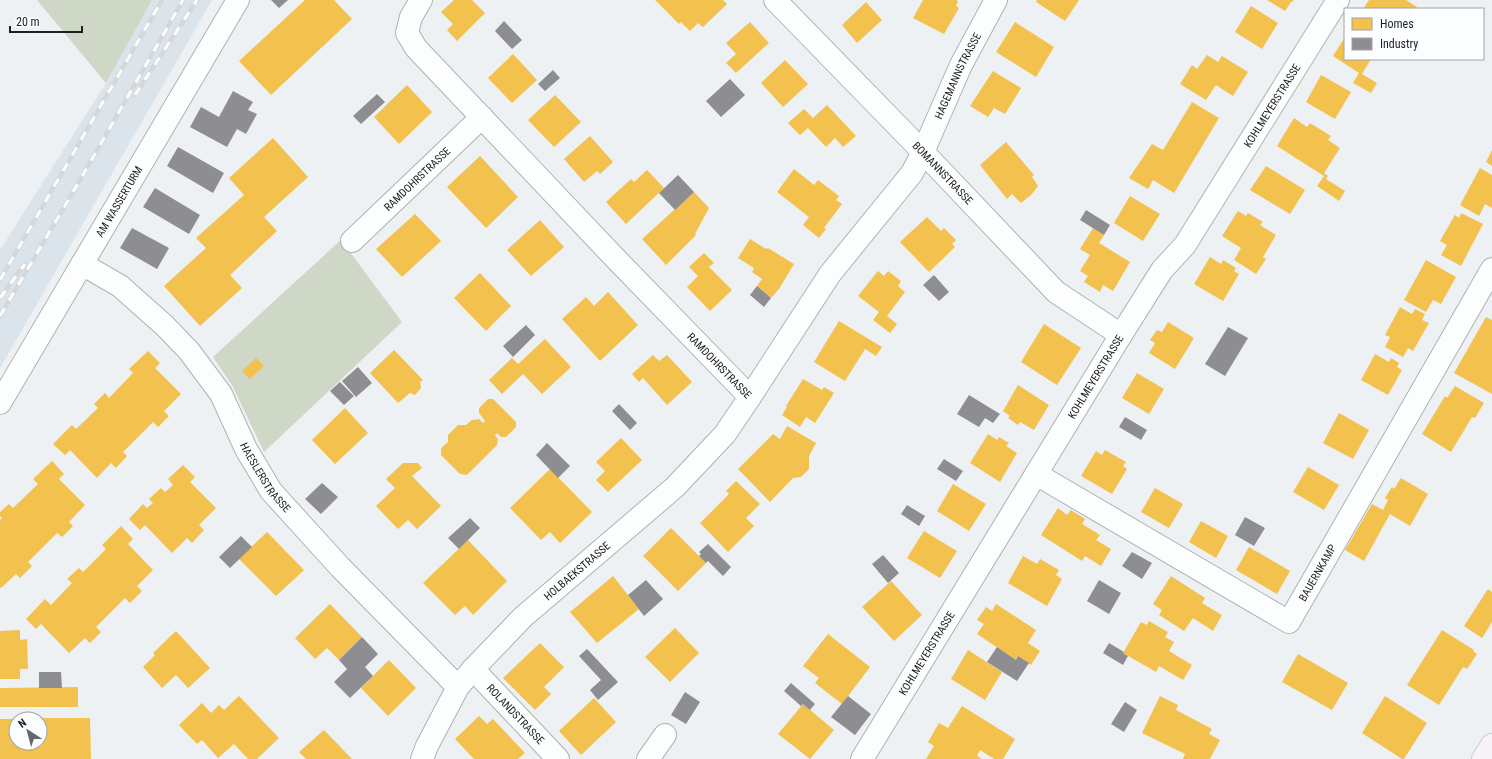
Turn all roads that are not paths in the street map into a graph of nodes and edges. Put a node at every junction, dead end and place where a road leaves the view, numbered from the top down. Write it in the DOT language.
graph roads {
  1 [pos="238,0"];
  2 [pos="421,0"];
  3 [pos="775,0"];
  4 [pos="996,0"];
  5 [pos="1338,0"];
  6 [pos="482,117"];
  7 [pos="923,152"];
  8 [pos="352,241"];
  9 [pos="82,264"];
  10 [pos="1492,269"];
  11 [pos="1121,335"];
  12 [pos="750,397"];
  13 [pos="0,403"];
  14 [pos="1036,474"];
  15 [pos="473,669"];
  16 [pos="458,687"];
  17 [pos="665,735"];
  18 [pos="1492,745"];
  19 [pos="422,759"];
  20 [pos="558,759"];
  21 [pos="648,759"];
  22 [pos="862,759"];
  23 [pos="1483,759"];
  1 -- 9 [label="street, AM WASSERTURM"];
  2 -- 6 [label="street, RAMDOHRSTRASSE"];
  3 -- 7 [label="street, BOMANNSTRASSE"];
  4 -- 7 [label="street, HAGEMANNSTRASSE"];
  5 -- 11 [label="street, KOHLMEYERSTRASSE"];
  6 -- 8 [label="street, RAMDOHRSTRASSE"];
  6 -- 12 [label="street, RAMDOHRSTRASSE"];
  7 -- 11 [label="street, BOMANNSTRASSE"];
  7 -- 12 [label="street, RAMDOHRSTRASSE"];
  9 -- 13 [label="street, AM WASSERTURM"];
  9 -- 16 [label="street, HAESLERSTRASSE"];
  10 -- 14 [label="street, BAUERNKAMP"];
  11 -- 14 [label="street, KOHLMEYERSTRASSE"];
  12 -- 15 [label="street, HOLBAEKSTRASSE"];
  14 -- 22 [label="street, KOHLMEYERSTRASSE"];
  15 -- 16 [label="street, HOLBAEKSTRASSE"];
  15 -- 20 [label="street, ROLANDSTRASSE"];
  16 -- 19 [label="street, HOLBAEKSTRASSE"];
  17 -- 21 [label="street"];
  18 -- 23 [label="main road"];
}
